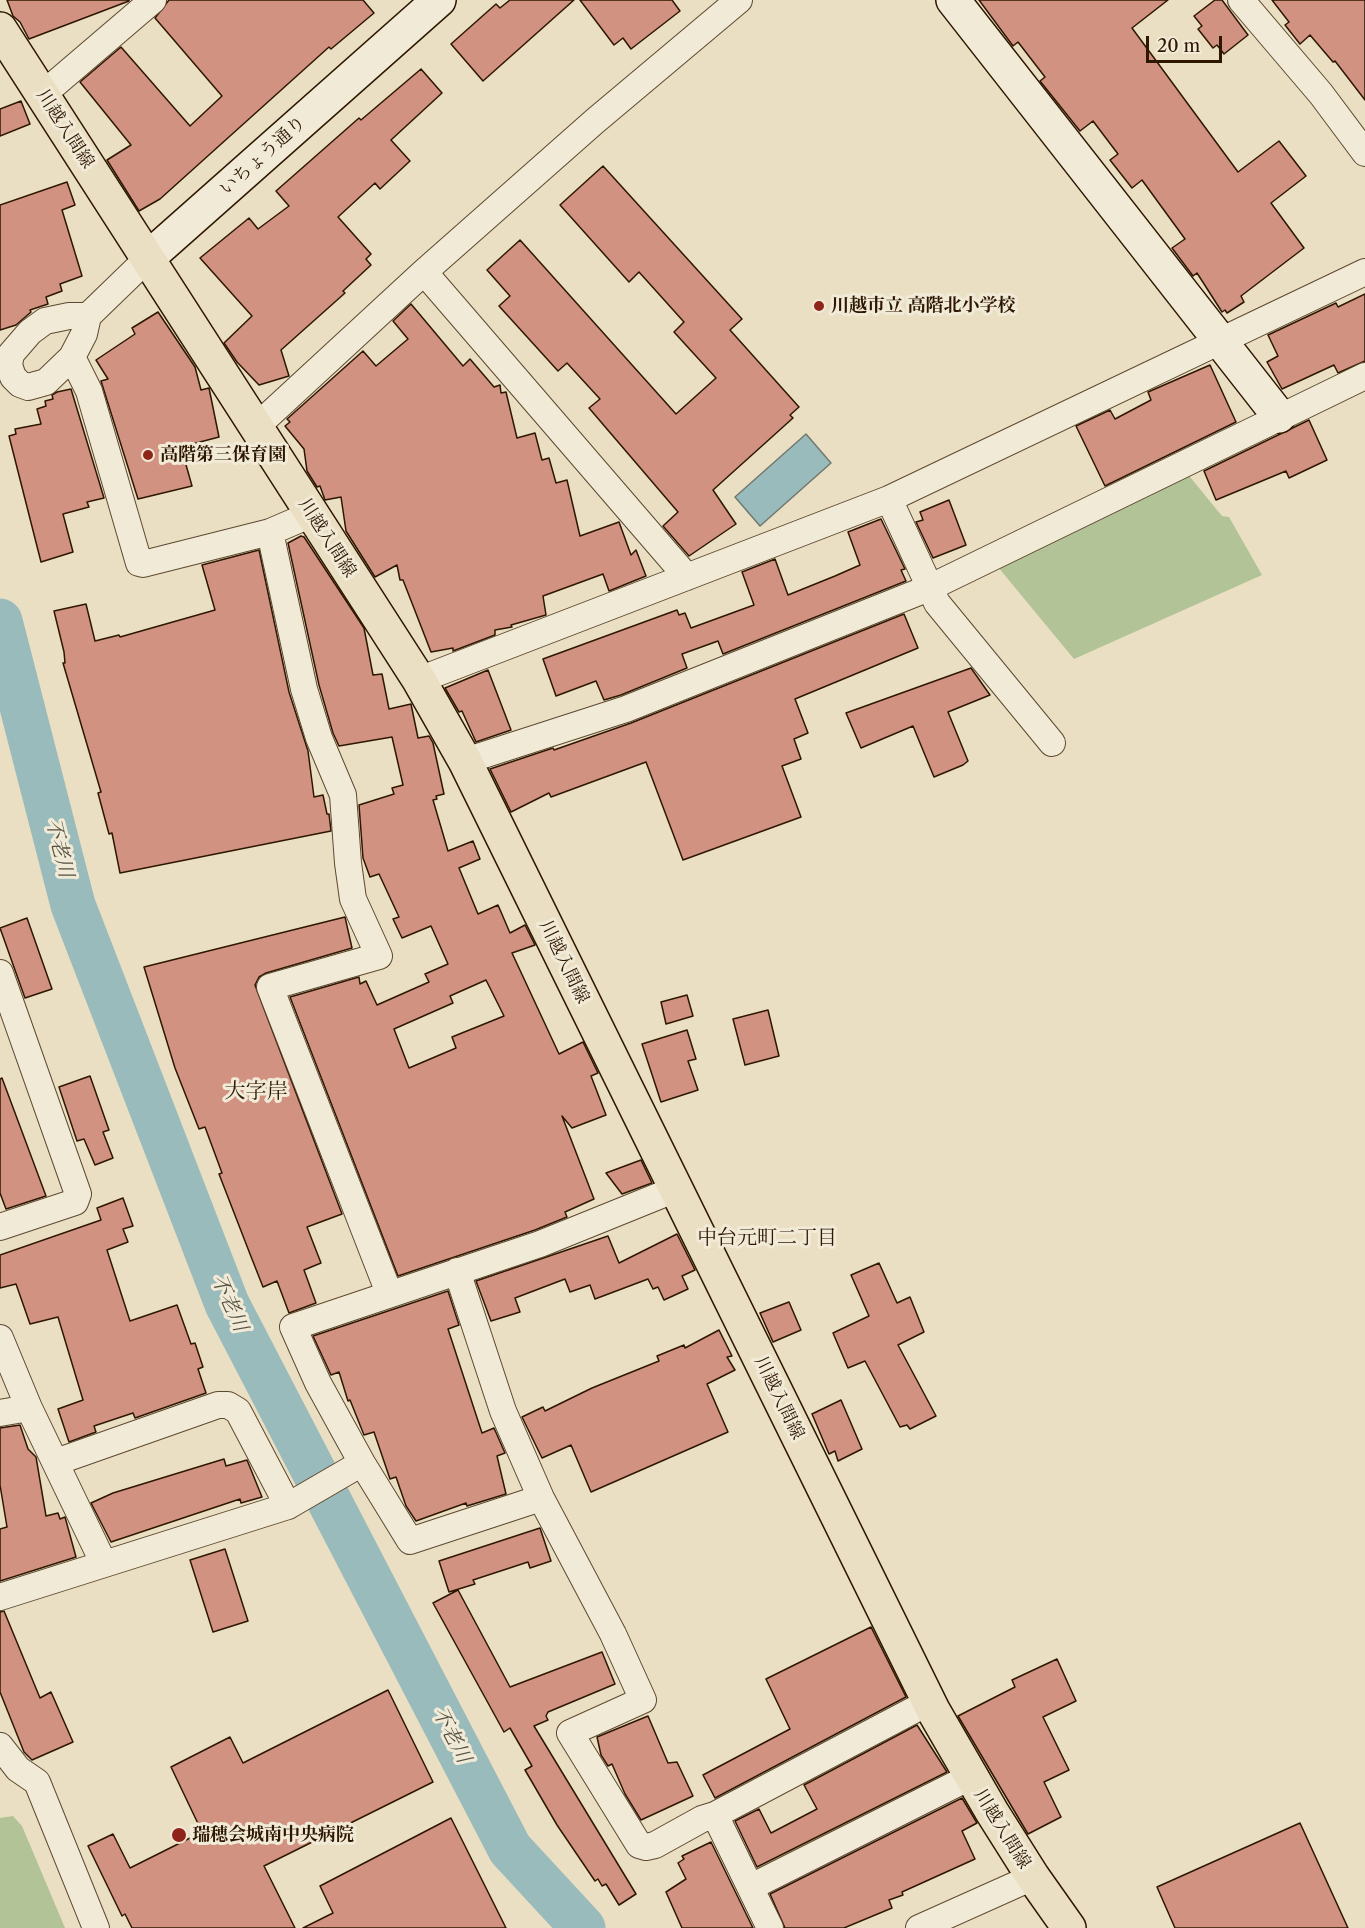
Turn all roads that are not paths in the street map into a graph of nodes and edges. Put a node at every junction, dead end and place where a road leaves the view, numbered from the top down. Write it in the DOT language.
graph roads {
  1 [pos="152,0"];
  2 [pos="439,0"];
  3 [pos="739,0"];
  4 [pos="953,0"];
  5 [pos="1241,0"];
  6 [pos="0,28"];
  7 [pos="42,95"];
  8 [pos="1365,153"];
  9 [pos="149,257"];
  10 [pos="424,272"];
  11 [pos="1365,272"];
  12 [pos="88,316"];
  13 [pos="1220,341"];
  14 [pos="72,357"];
  15 [pos="1365,376"];
  16 [pos="1279,416"];
  17 [pos="256,427"];
  18 [pos="889,500"];
  19 [pos="312,514"];
  20 [pos="270,532"];
  21 [pos="687,577"];
  22 [pos="929,588"];
  23 [pos="420,680"];
  24 [pos="1052,743"];
  25 [pos="465,762"];
  26 [pos="0,973"];
  27 [pos="676,1189"];
  28 [pos="0,1227"];
  29 [pos="457,1271"];
  30 [pos="389,1293"];
  31 [pos="0,1338"];
  32 [pos="29,1408"];
  33 [pos="0,1413"];
  34 [pos="56,1462"];
  35 [pos="362,1463"];
  36 [pos="541,1498"];
  37 [pos="296,1500"];
  38 [pos="104,1564"];
  39 [pos="0,1597"];
  40 [pos="929,1702"];
  41 [pos="0,1746"];
  42 [pos="970,1777"];
  43 [pos="715,1815"];
  44 [pos="1033,1877"];
  45 [pos="751,1887"];
  46 [pos="96,1928"];
  47 [pos="770,1928"];
  48 [pos="919,1928"];
  49 [pos="1070,1928"];
  1 -- 7 [label="street"];
  2 -- 9 [label="street, いちょう通り"];
  3 -- 10 [label="street"];
  4 -- 13 [label="street"];
  5 -- 8 [label="street"];
  6 -- 7 [label="main road, 川越入間線"];
  7 -- 9 [label="main road, 川越入間線"];
  9 -- 12 [label="street, いちょう通り"];
  9 -- 17 [label="main road, 川越入間線"];
  10 -- 17 [label="street"];
  10 -- 21 [label="street"];
  11 -- 13 [label="street"];
  12 -- 14 [label="street, いちょう通り"];
  12 -- 14 [label="street, いちょう通り"];
  13 -- 16 [label="street"];
  13 -- 18 [label="street"];
  14 -- 20 [label="street"];
  15 -- 16 [label="street"];
  16 -- 22 [label="street"];
  17 -- 19 [label="main road, 川越入間線"];
  18 -- 21 [label="street"];
  18 -- 22 [label="street"];
  19 -- 20 [label="street"];
  19 -- 23 [label="main road, 川越入間線"];
  20 -- 30 [label="street"];
  21 -- 23 [label="street"];
  22 -- 24 [label="street"];
  22 -- 25 [label="street"];
  23 -- 25 [label="main road, 川越入間線"];
  25 -- 27 [label="main road, 川越入間線"];
  26 -- 28 [label="street"];
  27 -- 29 [label="street"];
  27 -- 40 [label="main road, 川越入間線"];
  29 -- 30 [label="street"];
  29 -- 36 [label="street"];
  30 -- 35 [label="street"];
  31 -- 32 [label="street"];
  32 -- 33 [label="street"];
  32 -- 34 [label="street"];
  34 -- 37 [label="street"];
  34 -- 38 [label="street"];
  35 -- 36 [label="street"];
  35 -- 37 [label="street"];
  36 -- 43 [label="street"];
  37 -- 38 [label="street"];
  38 -- 39 [label="street"];
  40 -- 42 [label="main road, 川越入間線"];
  40 -- 43 [label="street"];
  41 -- 46 [label="street"];
  42 -- 44 [label="main road, 川越入間線"];
  42 -- 45 [label="street"];
  43 -- 45 [label="street"];
  44 -- 48 [label="street"];
  44 -- 49 [label="main road, 川越入間線"];
  45 -- 47 [label="street"];
}
